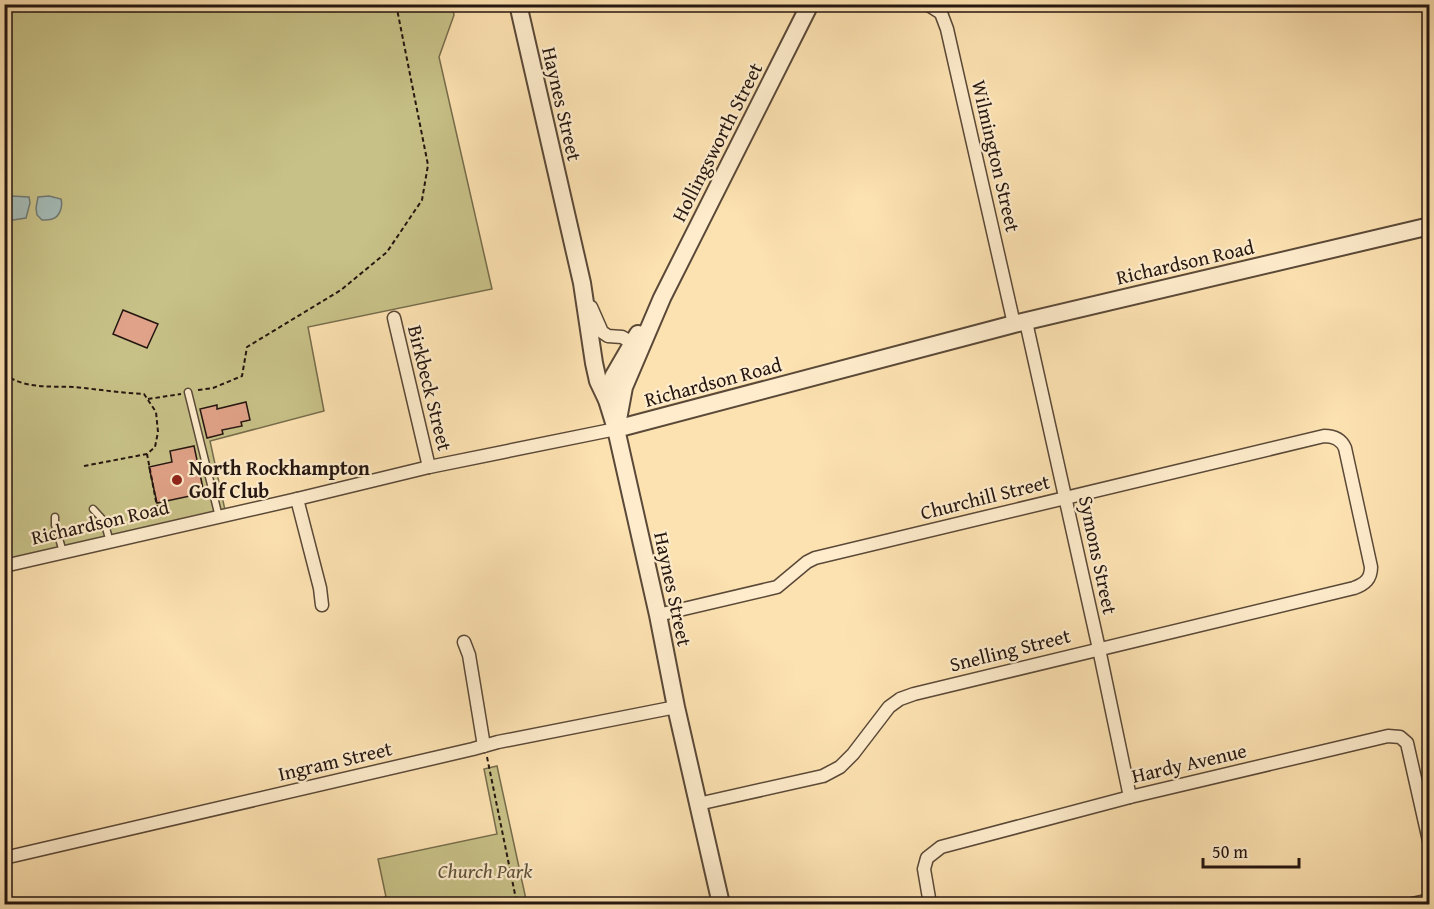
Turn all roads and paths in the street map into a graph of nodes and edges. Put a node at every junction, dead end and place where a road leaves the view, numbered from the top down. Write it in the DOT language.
graph roads {
  1 [pos="396,4"];
  2 [pos="518,4"];
  3 [pos="810,4"];
  4 [pos="927,4"];
  5 [pos="1430,226"];
  6 [pos="582,283"];
  7 [pos="393,318"];
  8 [pos="1020,323"];
  9 [pos="637,345"];
  10 [pos="4,374"];
  11 [pos="188,392"];
  12 [pos="148,399"];
  13 [pos="607,400"];
  14 [pos="616,429"];
  15 [pos="147,454"];
  16 [pos="84,466"];
  17 [pos="429,466"];
  18 [pos="1066,498"];
  19 [pos="297,499"];
  20 [pos="93,509"];
  21 [pos="55,517"];
  22 [pos="159,517"];
  23 [pos="219,517"];
  24 [pos="110,542"];
  25 [pos="63,553"];
  26 [pos="4,566"];
  27 [pos="1361,585"];
  28 [pos="322,605"];
  29 [pos="658,615"];
  30 [pos="464,642"];
  31 [pos="1099,649"];
  32 [pos="676,707"];
  33 [pos="484,746"];
  34 [pos="1130,797"];
  35 [pos="698,804"];
  36 [pos="1430,845"];
  37 [pos="4,858"];
  38 [pos="1430,900"];
  39 [pos="517,904"];
  40 [pos="721,904"];
  41 [pos="930,904"];
  42 [pos="1412,904"];
  1 -- 11 [label="path"];
  2 -- 6 [label="street, Haynes Street"];
  3 -- 9 [label="street, Hollingsworth Street"];
  4 -- 8 [label="street, Wilmington Street"];
  5 -- 8 [label="street, Richardson Road"];
  6 -- 9 [label="street, Haynes Street"];
  6 -- 13 [label="street, Haynes Street"];
  7 -- 17 [label="street, Birkbeck Street"];
  8 -- 14 [label="street, Richardson Road"];
  8 -- 18 [label="street, Symons Street"];
  9 -- 13 [label="street, Hollingsworth Street"];
  9 -- 14 [label="street, Hollingsworth Street"];
  10 -- 12 [label="path"];
  11 -- 12 [label="path"];
  11 -- 23 [label="lane"];
  12 -- 15 [label="path"];
  13 -- 14 [label="street, Haynes Street"];
  14 -- 17 [label="street, Richardson Road"];
  14 -- 29 [label="street, Haynes Street"];
  15 -- 16 [label="path"];
  15 -- 22 [label="path"];
  17 -- 19 [label="street, Richardson Road"];
  18 -- 27 [label="street, Churchill Street"];
  18 -- 29 [label="street, Churchill Street"];
  18 -- 31 [label="street, Symons Street"];
  19 -- 23 [label="street, Richardson Road"];
  19 -- 28 [label="street"];
  20 -- 24 [label="lane"];
  21 -- 25 [label="lane"];
  23 -- 24 [label="street, Richardson Road"];
  24 -- 25 [label="street, Richardson Road"];
  25 -- 26 [label="street, Richardson Road"];
  27 -- 31 [label="street, Snelling Street"];
  29 -- 32 [label="street, Haynes Street"];
  30 -- 33 [label="street"];
  31 -- 34 [label="street, Symons Street"];
  31 -- 35 [label="street, Snelling Street"];
  32 -- 33 [label="street, Ingram Street"];
  32 -- 35 [label="street, Haynes Street"];
  33 -- 37 [label="street, Ingram Street"];
  33 -- 39 [label="path"];
  34 -- 36 [label="street, Hardy Avenue"];
  34 -- 41 [label="street, Hardy Avenue"];
  35 -- 40 [label="street, Haynes Street"];
  38 -- 42 [label="street"];
}
